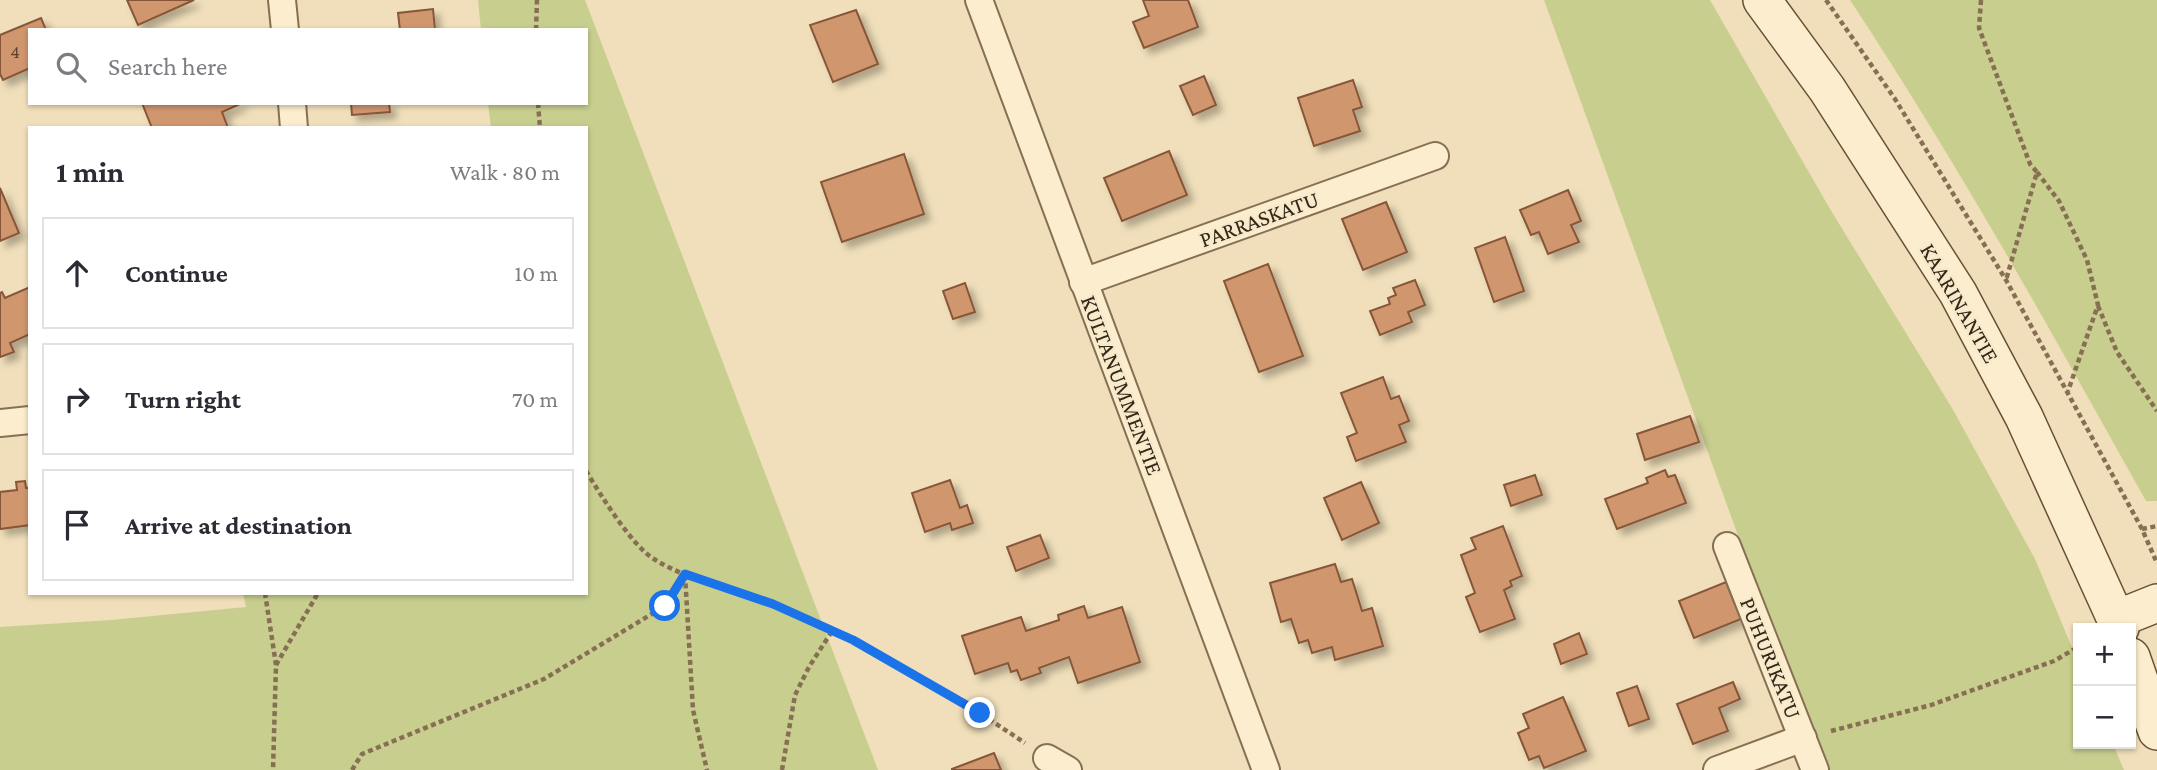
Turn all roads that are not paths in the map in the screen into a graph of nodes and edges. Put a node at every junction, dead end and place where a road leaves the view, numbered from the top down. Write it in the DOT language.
graph roads {
  1 [pos="282,0"];
  2 [pos="979,0"];
  3 [pos="1762,0"];
  4 [pos="285,28"];
  5 [pos="292,105"];
  6 [pos="295,126"];
  7 [pos="1435,156"];
  8 [pos="1083,282"];
  9 [pos="28,420"];
  10 [pos="0,423"];
  11 [pos="1727,546"];
  12 [pos="2157,603"];
  13 [pos="2119,623"];
  14 [pos="2121,623"];
  15 [pos="2136,671"];
  16 [pos="2157,731"];
  17 [pos="1803,738"];
  18 [pos="1266,770"];
  19 [pos="1717,770"];
  20 [pos="1815,770"];
  1 -- 4 [label="street"];
  2 -- 8 [label="street, KULTANUMMENTIE"];
  3 -- 13 [label="main road, KAARINANTIE"];
  5 -- 6 [label="street"];
  7 -- 8 [label="street, PARRASKATU"];
  8 -- 18 [label="street, KULTANUMMENTIE"];
  9 -- 10 [label="street"];
  11 -- 17 [label="street, PUHURIKATU"];
  12 -- 14 [label="main road"];
  15 -- 16 [label="main road"];
  17 -- 19 [label="street"];
  17 -- 20 [label="street, PUHURIKATU"];
}
